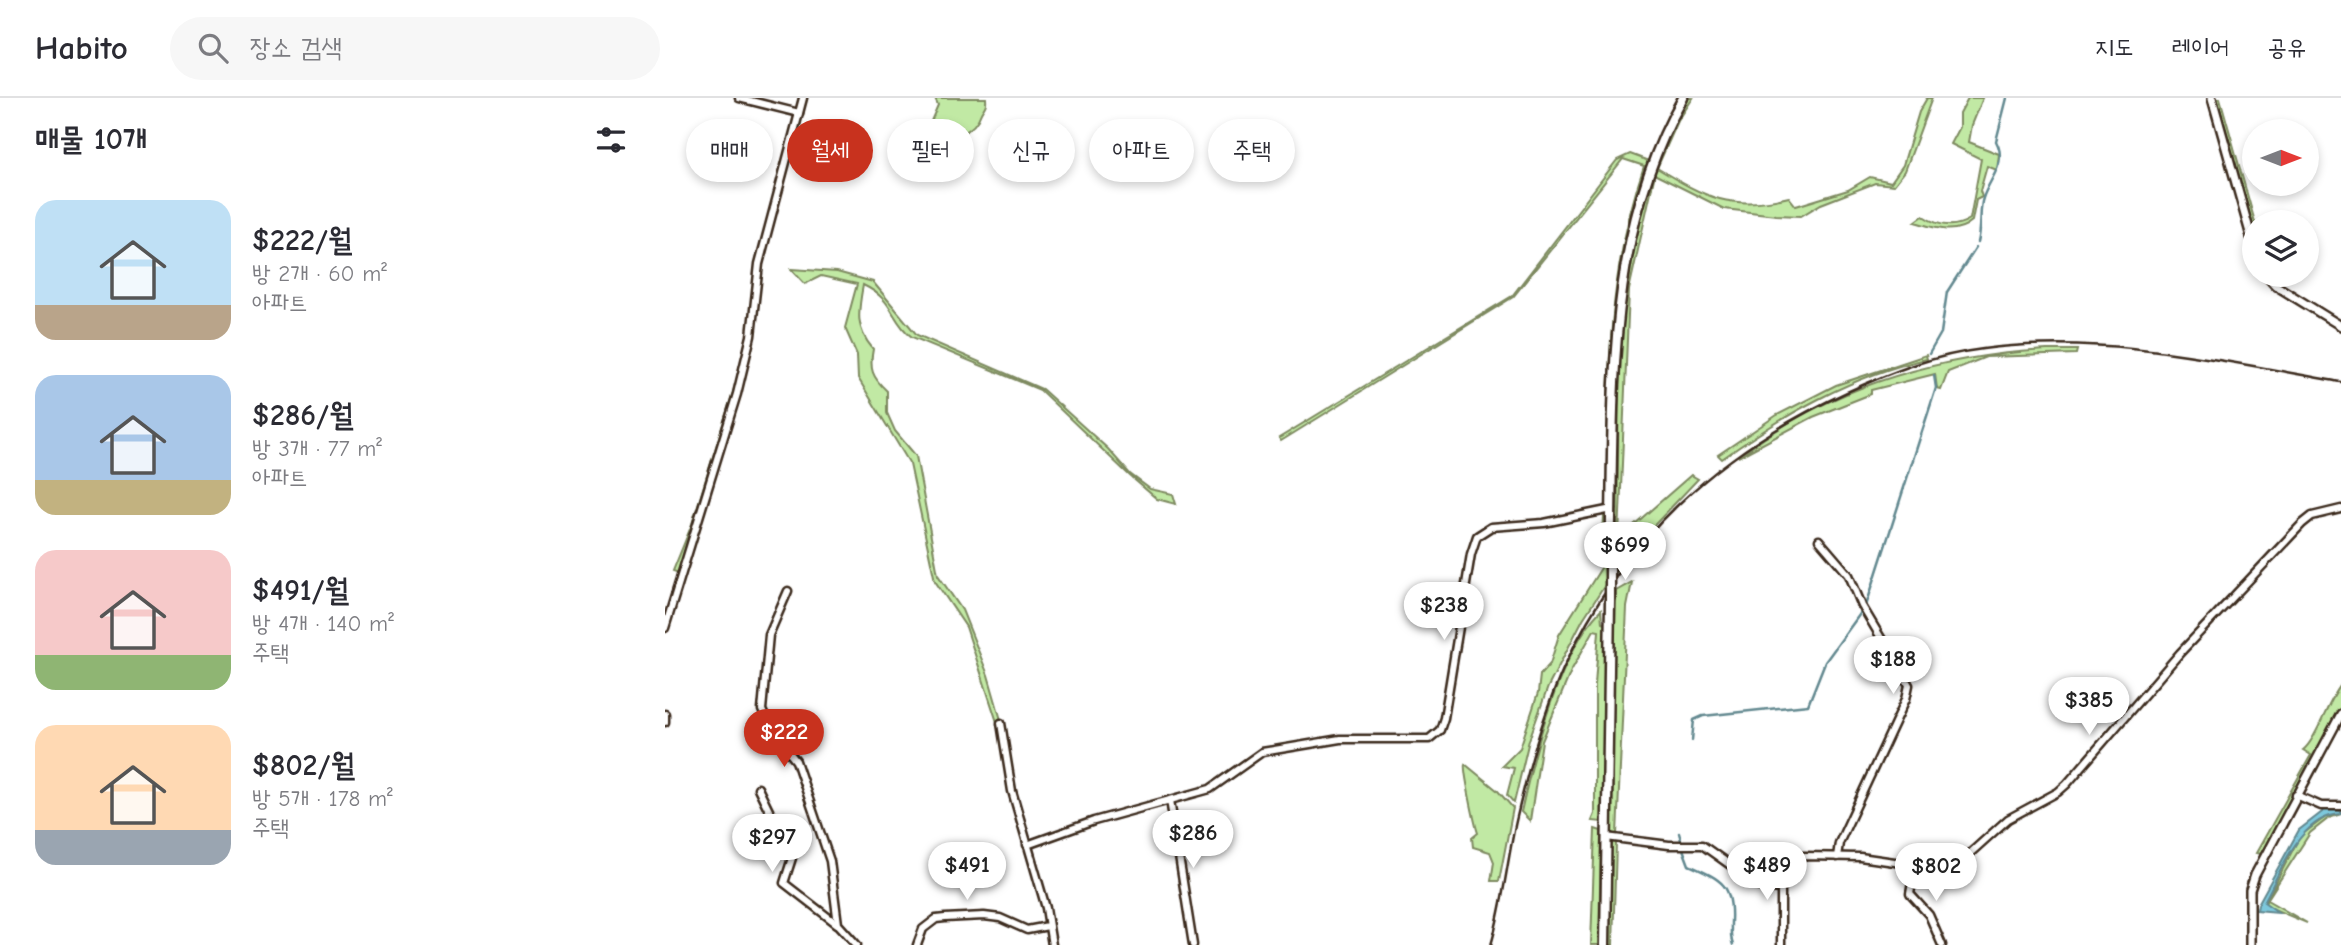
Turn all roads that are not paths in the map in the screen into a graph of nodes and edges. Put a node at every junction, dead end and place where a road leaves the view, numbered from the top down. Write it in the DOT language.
graph roads {
  1 [pos="739,98"];
  2 [pos="803,98"];
  3 [pos="1683,98"];
  4 [pos="2212,98"];
  5 [pos="799,113"];
  6 [pos="2244,210"];
  7 [pos="2278,287"];
  8 [pos="2341,326"];
  9 [pos="1612,509"];
  10 [pos="2341,509"];
  11 [pos="1819,540"];
  12 [pos="788,591"];
  13 [pos="665,628"];
  14 [pos="665,714"];
  15 [pos="2341,714"];
  16 [pos="665,722"];
  17 [pos="1001,723"];
  18 [pos="758,788"];
  19 [pos="2296,794"];
  20 [pos="1170,800"];
  21 [pos="2341,806"];
  22 [pos="1606,837"];
  23 [pos="1027,845"];
  24 [pos="1837,857"];
  25 [pos="1915,865"];
  26 [pos="1781,889"];
  27 [pos="838,924"];
  28 [pos="1048,926"];
  29 [pos="857,945"];
  30 [pos="917,945"];
  31 [pos="1052,945"];
  32 [pos="1193,945"];
  33 [pos="1605,945"];
  34 [pos="1781,945"];
  35 [pos="1941,945"];
  36 [pos="2250,945"];
  1 -- 5 [label="street"];
  2 -- 5 [label="street"];
  3 -- 9 [label="main road"];
  4 -- 6 [label="street"];
  5 -- 13 [label="street"];
  7 -- 8 [label="street"];
  9 -- 20 [label="street"];
  9 -- 22 [label="main road, bridge"];
  10 -- 25 [label="street"];
  11 -- 24 [label="street"];
  12 -- 27 [label="street"];
  14 -- 16 [label="street"];
  15 -- 19 [label="street"];
  17 -- 23 [label="street"];
  18 -- 27 [label="street"];
  19 -- 21 [label="street"];
  19 -- 36 [label="street"];
  20 -- 23 [label="street"];
  20 -- 32 [label="street"];
  22 -- 26 [label="street"];
  22 -- 33 [label="main road"];
  23 -- 28 [label="street"];
  24 -- 25 [label="street"];
  24 -- 26 [label="street"];
  25 -- 35 [label="street"];
  26 -- 34 [label="street"];
  27 -- 29 [label="street"];
  28 -- 30 [label="street"];
  28 -- 31 [label="street"];
}
